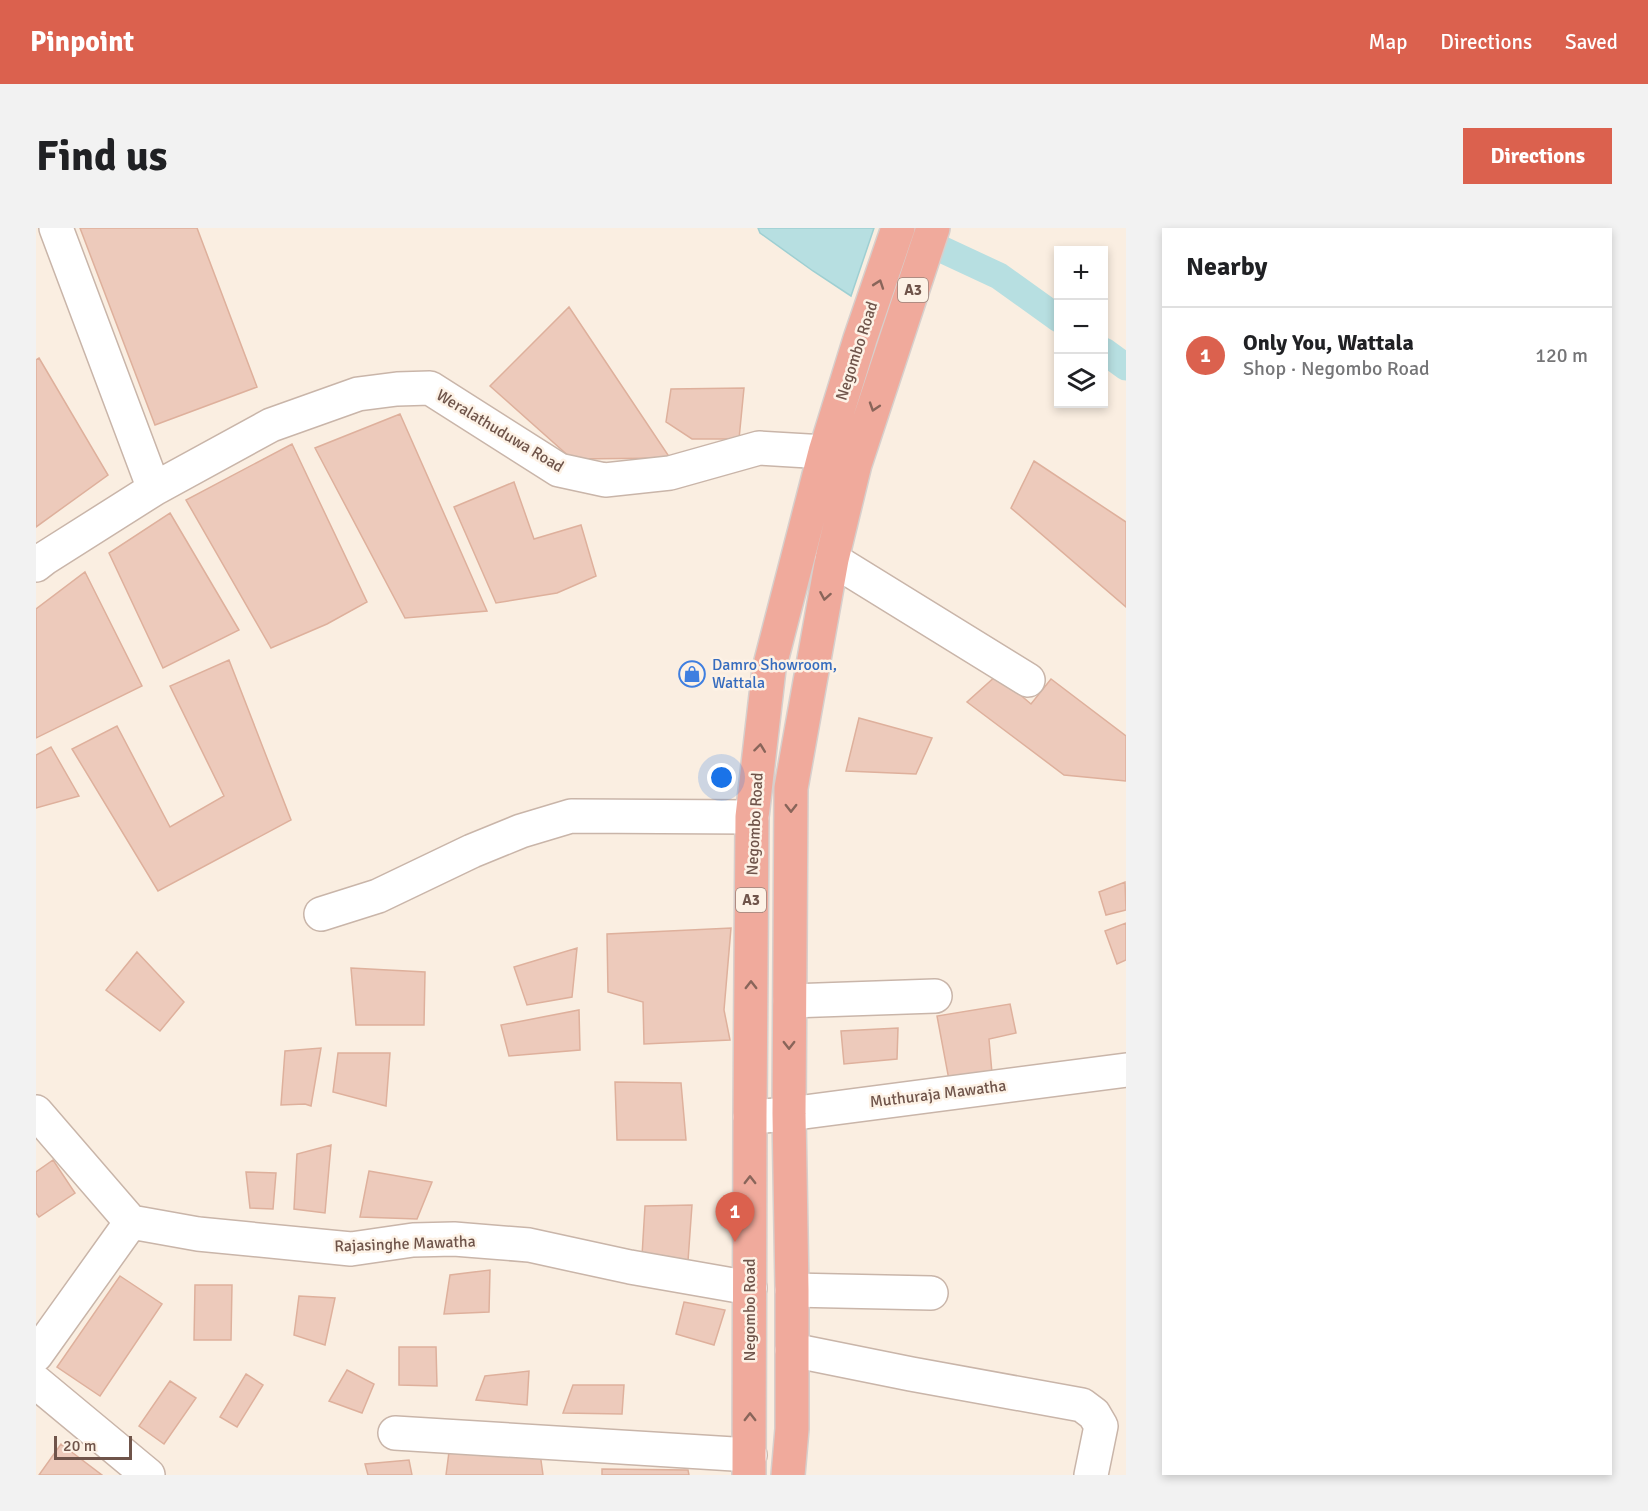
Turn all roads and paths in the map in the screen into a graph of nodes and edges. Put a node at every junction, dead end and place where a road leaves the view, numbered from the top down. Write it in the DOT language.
graph roads {
  1 [pos="56,228"];
  2 [pos="898,228"];
  3 [pos="933,228"];
  4 [pos="825,452"];
  5 [pos="154,489"];
  6 [pos="832,559"];
  7 [pos="36,565"];
  8 [pos="1028,680"];
  9 [pos="752,817"];
  10 [pos="321,914"];
  11 [pos="935,996"];
  12 [pos="790,1000"];
  13 [pos="1126,1070"];
  14 [pos="36,1112"];
  15 [pos="789,1114"];
  16 [pos="750,1117"];
  17 [pos="131,1222"];
  18 [pos="750,1288"];
  19 [pos="792,1290"];
  20 [pos="931,1293"];
  21 [pos="792,1350"];
  22 [pos="36,1355"];
  23 [pos="36,1382"];
  24 [pos="395,1433"];
  25 [pos="749,1465"];
  26 [pos="148,1475"];
  27 [pos="788,1475"];
  28 [pos="1091,1475"];
  1 -- 5 [label="street"];
  4 -- 2 [label="highway, Negombo Road / A3, one-way"];
  3 -- 6 [label="highway, Negombo Road / A3, one-way"];
  4 -- 5 [label="street, Weralathuduwa Road"];
  9 -- 4 [label="highway, Negombo Road / A3, one-way"];
  5 -- 7 [label="street, Weralathuduwa Road"];
  6 -- 8 [label="street"];
  6 -- 12 [label="highway, Negombo Road / A3, one-way"];
  9 -- 10 [label="street"];
  16 -- 9 [label="highway, Negombo Road / A3, one-way"];
  11 -- 12 [label="street"];
  12 -- 15 [label="highway, Negombo Road / A3, one-way"];
  13 -- 15 [label="street, Muthuraja Mawatha"];
  14 -- 17 [label="street"];
  15 -- 16 [label="street, Muthuraja Mawatha"];
  15 -- 19 [label="highway, Negombo Road / A3"];
  18 -- 16 [label="highway, Negombo Road / A3, one-way"];
  17 -- 18 [label="street, Rajasinghe Mawatha"];
  17 -- 22 [label="street"];
  25 -- 18 [label="highway, Negombo Road / A3, one-way"];
  19 -- 20 [label="street"];
  19 -- 21 [label="highway, Negombo Road / A3"];
  21 -- 27 [label="highway, Negombo Road / A3"];
  21 -- 28 [label="street"];
  23 -- 26 [label="street"];
  24 -- 25 [label="street"];
}
